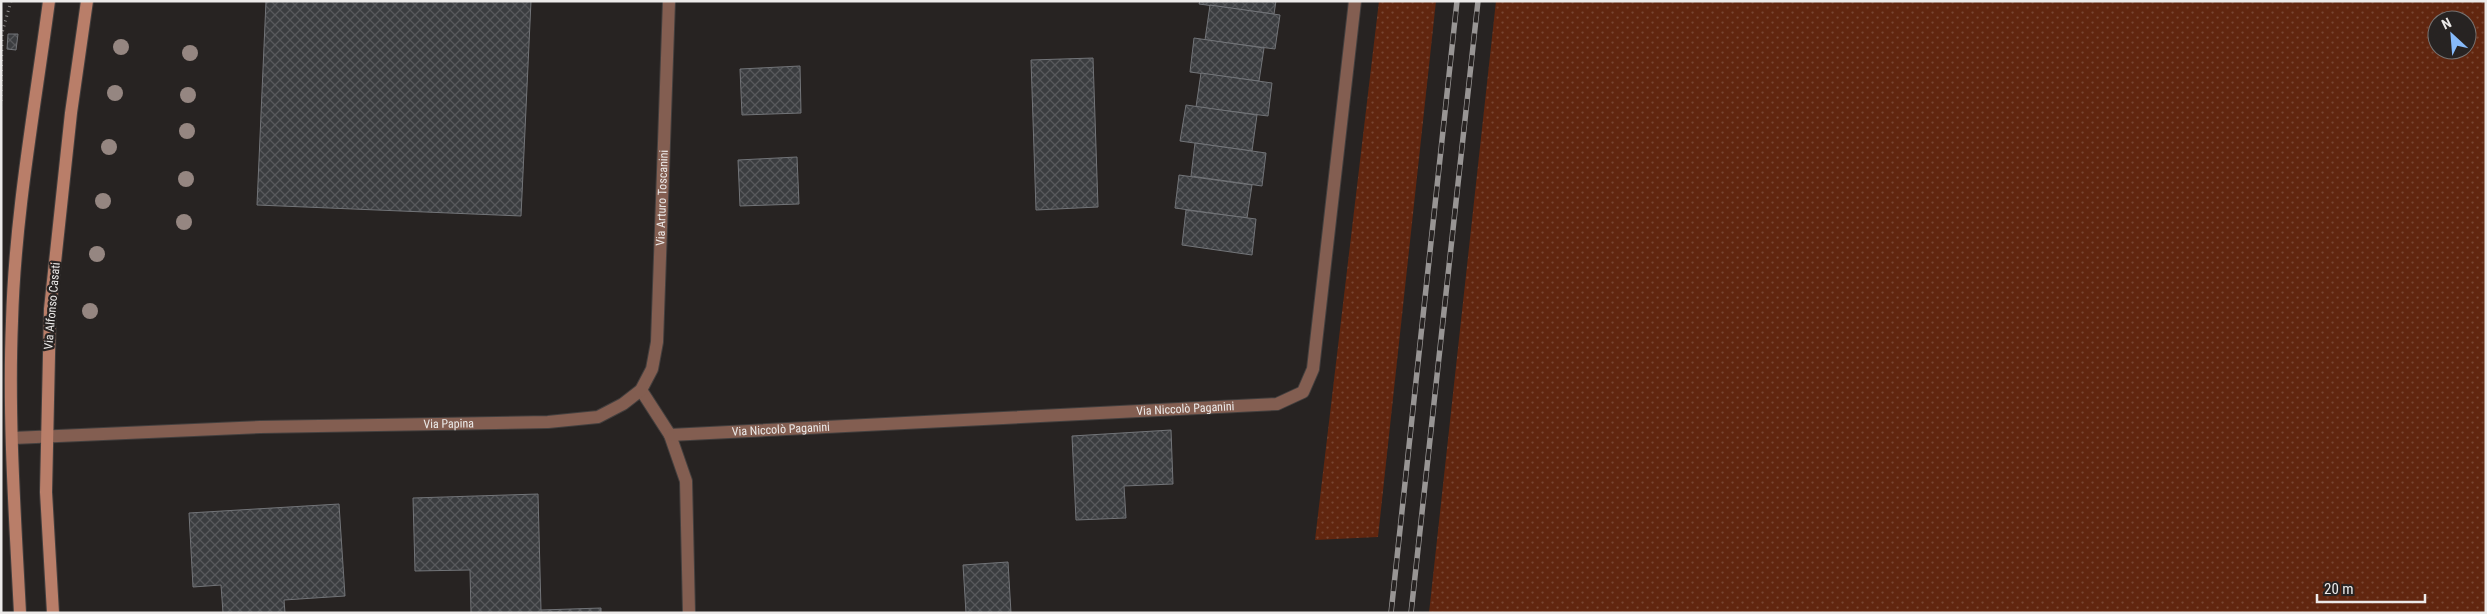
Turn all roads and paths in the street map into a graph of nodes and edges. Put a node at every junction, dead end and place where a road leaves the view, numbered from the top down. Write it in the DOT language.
graph roads {
  1 [pos="11,1"];
  2 [pos="49,1"];
  3 [pos="87,1"];
  4 [pos="670,1"];
  5 [pos="1355,1"];
  6 [pos="1,101"];
  7 [pos="641,390"];
  8 [pos="46,436"];
  9 [pos="670,436"];
  10 [pos="14,438"];
  11 [pos="20,613"];
  12 [pos="53,613"];
  13 [pos="689,613"];
  1 -- 6 [label="path"];
  2 -- 10 [label="main road"];
  3 -- 8 [label="main road, Via Alfonso Casati"];
  4 -- 7 [label="street, Via Arturo Toscanini"];
  5 -- 9 [label="street, Via Niccolò Paganini"];
  7 -- 8 [label="street, Via Papina"];
  7 -- 9 [label="street"];
  8 -- 10 [label="street, Via Papina"];
  8 -- 12 [label="main road, Via Alfonso Casati"];
  9 -- 13 [label="street"];
  10 -- 11 [label="main road"];
}
